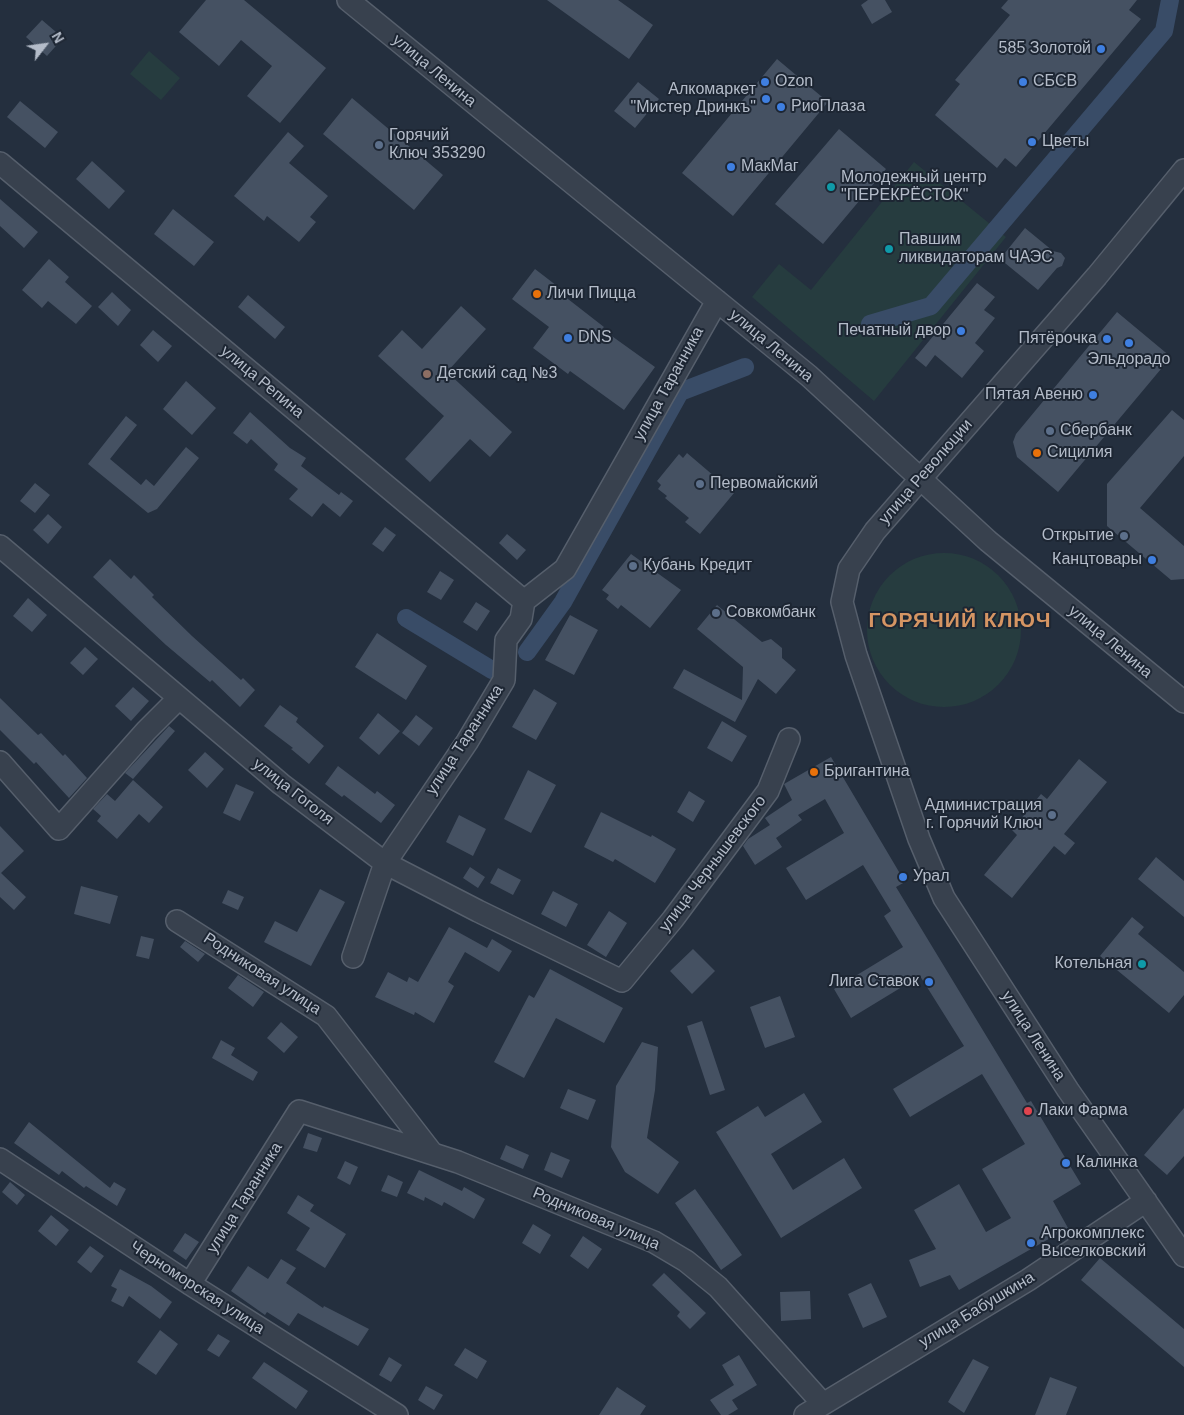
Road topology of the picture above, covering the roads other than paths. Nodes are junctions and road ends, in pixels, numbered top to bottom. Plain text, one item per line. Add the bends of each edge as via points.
1 (348, 0) edge
2 (0, 163) edge
3 (1184, 170) edge
4 (717, 301) junction
5 (919, 479) junction
6 (0, 546) edge
7 (524, 601) junction
8 (842, 602) joint
9 (179, 698) junction
10 (1184, 702) edge
11 (789, 739) dead end
12 (0, 762) edge
13 (386, 863) junction
14 (177, 921) dead end
15 (353, 957) dead end
16 (622, 980) joint
17 (299, 1111) joint
18 (432, 1153) junction
19 (1, 1164) edge
20 (1146, 1201) junction
21 (1184, 1256) edge
22 (190, 1284) junction
23 (823, 1404) junction
24 (397, 1415) edge
25 (805, 1415) edge

1 - 4 street, улица Ленина
2 - 7 street, улица Репина
3 - 5 street, улица Революции via 1098,276
4 - 5 street, улица Ленина via 809,376
4 - 7 street, улица Таранника via 565,569
5 - 8 street, улица Революции via 848,569
5 - 10 street, улица Ленина via 995,547
6 - 9 street, улица Гоголя
7 - 13 street, улица Таранника via 521,619 506,640 504,680 467,742
8 - 20 street, улица Ленина via 856,655 919,839 944,898 1068,1090
9 - 12 street via 59,829
9 - 13 street, улица Гоголя via 281,784
11 - 16 street, улица Чернышевского via 768,791 673,919
13 - 15 street, улица Таранника
13 - 16 street, улица Гоголя
14 - 18 street, Родниковая улица via 326,1016
17 - 18 street, Родниковая улица
17 - 22 street, улица Таранника
18 - 23 street, Родниковая улица via 654,1242 686,1261 718,1287
19 - 22 street, Черноморская улица
20 - 21 street, улица Ленина
20 - 23 street, улица Бабушкина via 1028,1280
22 - 24 street, Черноморская улица
23 - 25 street, улица Бабушкина

